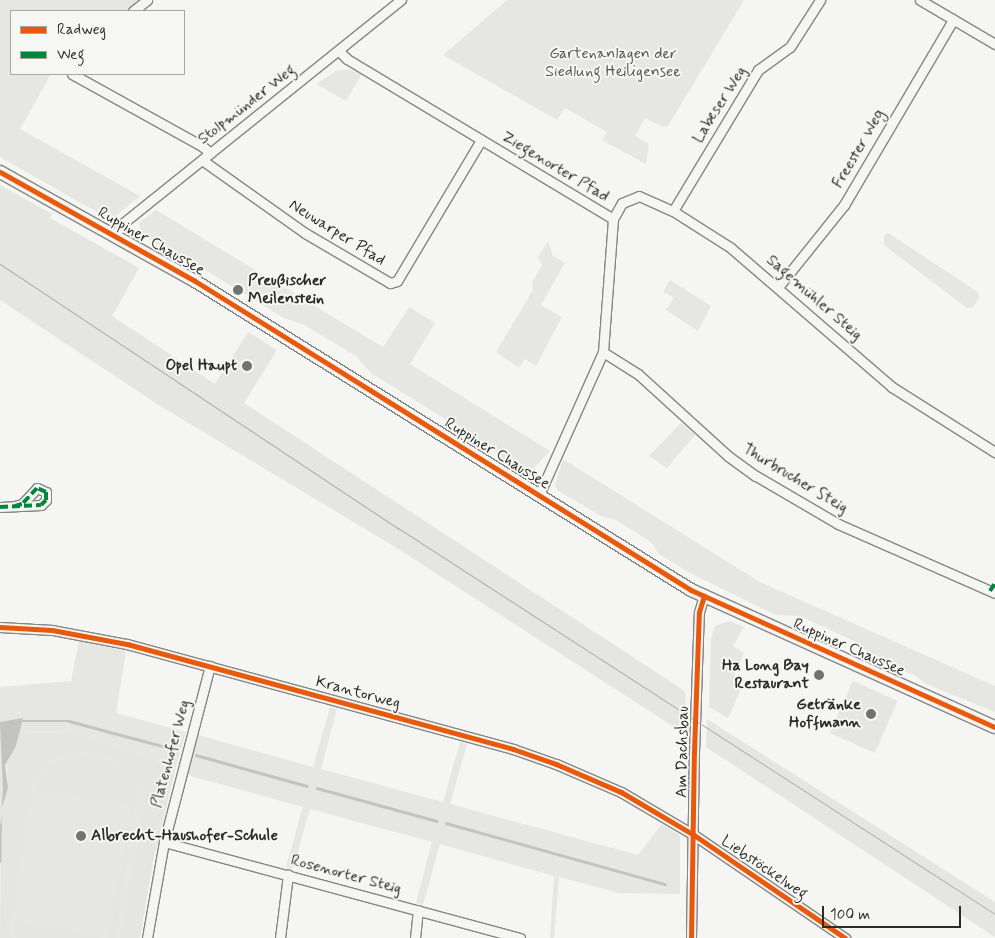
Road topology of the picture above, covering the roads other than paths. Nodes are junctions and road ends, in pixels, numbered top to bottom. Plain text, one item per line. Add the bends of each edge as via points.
1 (147, 0) edge
2 (401, 0) edge
3 (820, 0) edge
4 (920, 0) edge
5 (134, 10) edge
6 (953, 20) junction
7 (995, 44) edge
8 (339, 51) junction
9 (74, 75) edge
10 (481, 140) junction
11 (210, 153) junction
12 (202, 160) junction
13 (0, 172) edge
14 (673, 211) junction
15 (613, 220) junction
16 (115, 235) junction
17 (779, 286) junction
18 (602, 352) junction
19 (995, 452) edge
20 (539, 495) junction
21 (15, 506) dead end
22 (0, 507) edge
23 (994, 589) edge
24 (704, 596) junction
25 (0, 627) edge
26 (210, 666) junction
27 (995, 727) edge
28 (694, 835) junction
29 (164, 842) junction
30 (288, 875) junction
31 (418, 910) junction
32 (147, 938) edge
33 (280, 938) edge
34 (415, 938) edge
35 (520, 938) edge
36 (692, 938) edge
37 (845, 938) edge

1 - 5 street
2 - 8 street, Stolpmünder Weg
3 - 14 street, Labeser Weg via 790,47 758,70
4 - 6 street
6 - 7 street
6 - 17 street, Freester Weg via 844,205
8 - 10 street, Ziegenorter Pfad via 347,60
8 - 11 street, Stolpmünder Weg
9 - 11 street
10 - 12 street, Neuwarper Pfad via 397,281 390,283 304,233
10 - 15 street, Ziegenorter Pfad
11 - 12 street, Stolpmünder Weg
12 - 16 street, Stolpmünder Weg via 122,224
13 - 16 main road, Ruppiner Chaussee
14 - 15 street, Sagemühler Steig via 639,196 622,203
14 - 17 street, Sagemühler Steig via 731,248
15 - 18 street, Ziegenorter Pfad
16 - 20 main road, Ruppiner Chaussee via 233,304
17 - 19 street, Sagemühler Steig via 892,387
18 - 20 street, Ziegenorter Pfad
18 - 23 street, Thurbrucher Steig via 638,374 728,456 756,476 838,524
20 - 24 main road, Ruppiner Chaussee
21 - 22 street
24 - 27 main road, Ruppiner Chaussee
24 - 28 street, Am Dachsbau via 699,612
25 - 26 street, Krantorweg via 88,635
26 - 28 street, Krantorweg via 513,748 592,778
26 - 29 street, Platenhofer Weg
28 - 36 street, Am Dachsbau
28 - 37 street, Liebstöckelweg
29 - 30 street, Rosenorter Steig
29 - 32 street, Platenhofer Weg
30 - 31 street, Rosenorter Steig
30 - 33 street
31 - 34 street
31 - 35 street, Rosenorter Steig

